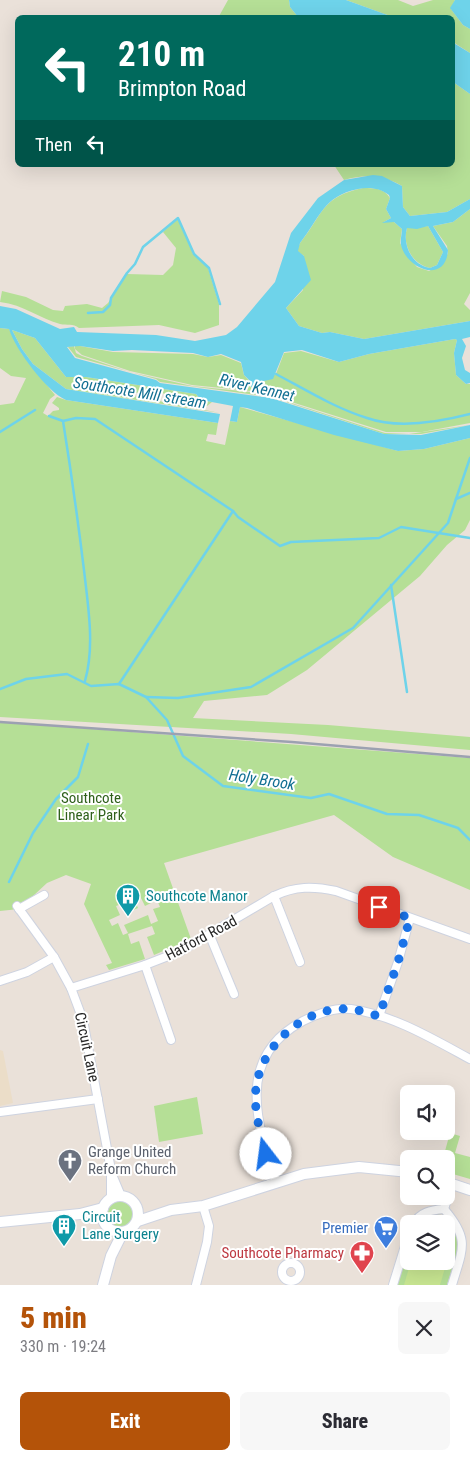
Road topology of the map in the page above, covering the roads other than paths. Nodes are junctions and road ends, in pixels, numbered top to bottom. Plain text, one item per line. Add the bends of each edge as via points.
1 (44, 895) dead end
2 (274, 896) junction
3 (410, 918) junction
4 (210, 936) junction
5 (470, 939) edge
6 (54, 957) junction
7 (300, 962) dead end
8 (144, 965) junction
9 (0, 981) edge
10 (71, 988) junction
11 (234, 994) dead end
12 (379, 1016) junction
13 (171, 1040) dead end
14 (470, 1059) edge
15 (98, 1099) junction
16 (0, 1112) edge
17 (111, 1170) junction
18 (400, 1171) edge
19 (277, 1183) junction
20 (455, 1185) edge
21 (470, 1190) edge
22 (121, 1196) junction
23 (111, 1199) junction
24 (445, 1205) edge
25 (203, 1206) junction
26 (137, 1208) junction
27 (444, 1209) junction
28 (171, 1210) junction
29 (103, 1213) junction
30 (421, 1215) edge
31 (138, 1221) junction
32 (0, 1222) edge
33 (111, 1230) junction
34 (123, 1232) junction
35 (111, 1256) junction
36 (400, 1262) edge
37 (103, 1285) edge
38 (196, 1285) edge
39 (393, 1285) edge
40 (452, 1285) edge

1 - 6 street, Circuit Lane via 18,907
2 - 3 street, Hatford Road via 288,890 317,887
2 - 4 street, Hatford Road
2 - 7 street
3 - 5 street, Hatford Road
3 - 12 street
4 - 8 street, Hatford Road
4 - 11 street
6 - 9 street via 27,972
6 - 10 street, Circuit Lane
8 - 10 street, Hatford Road
8 - 13 street
10 - 15 street, Circuit Lane via 83,1020
12 - 14 street
12 - 19 street via 349,1009 317,1014 295,1025 276,1043 263,1062 257,1083 257,1117
15 - 16 street
15 - 17 street, Circuit Lane
17 - 22 street, Circuit Lane
17 - 23 street, Circuit Lane
18 - 19 street via 359,1167 304,1174
19 - 25 street
20 - 21 street
22 - 23 street
22 - 26 street via 131,1200
23 - 29 street
24 - 27 street
25 - 28 street
25 - 38 street via 209,1226
26 - 28 street
26 - 31 street
27 - 30 street via 430,1210
27 - 40 street via 459,1222 464,1232 464,1245
28 - 31 street
29 - 32 street
29 - 33 street
31 - 34 street
33 - 34 street
33 - 35 street
34 - 35 street
35 - 37 street
36 - 39 street

